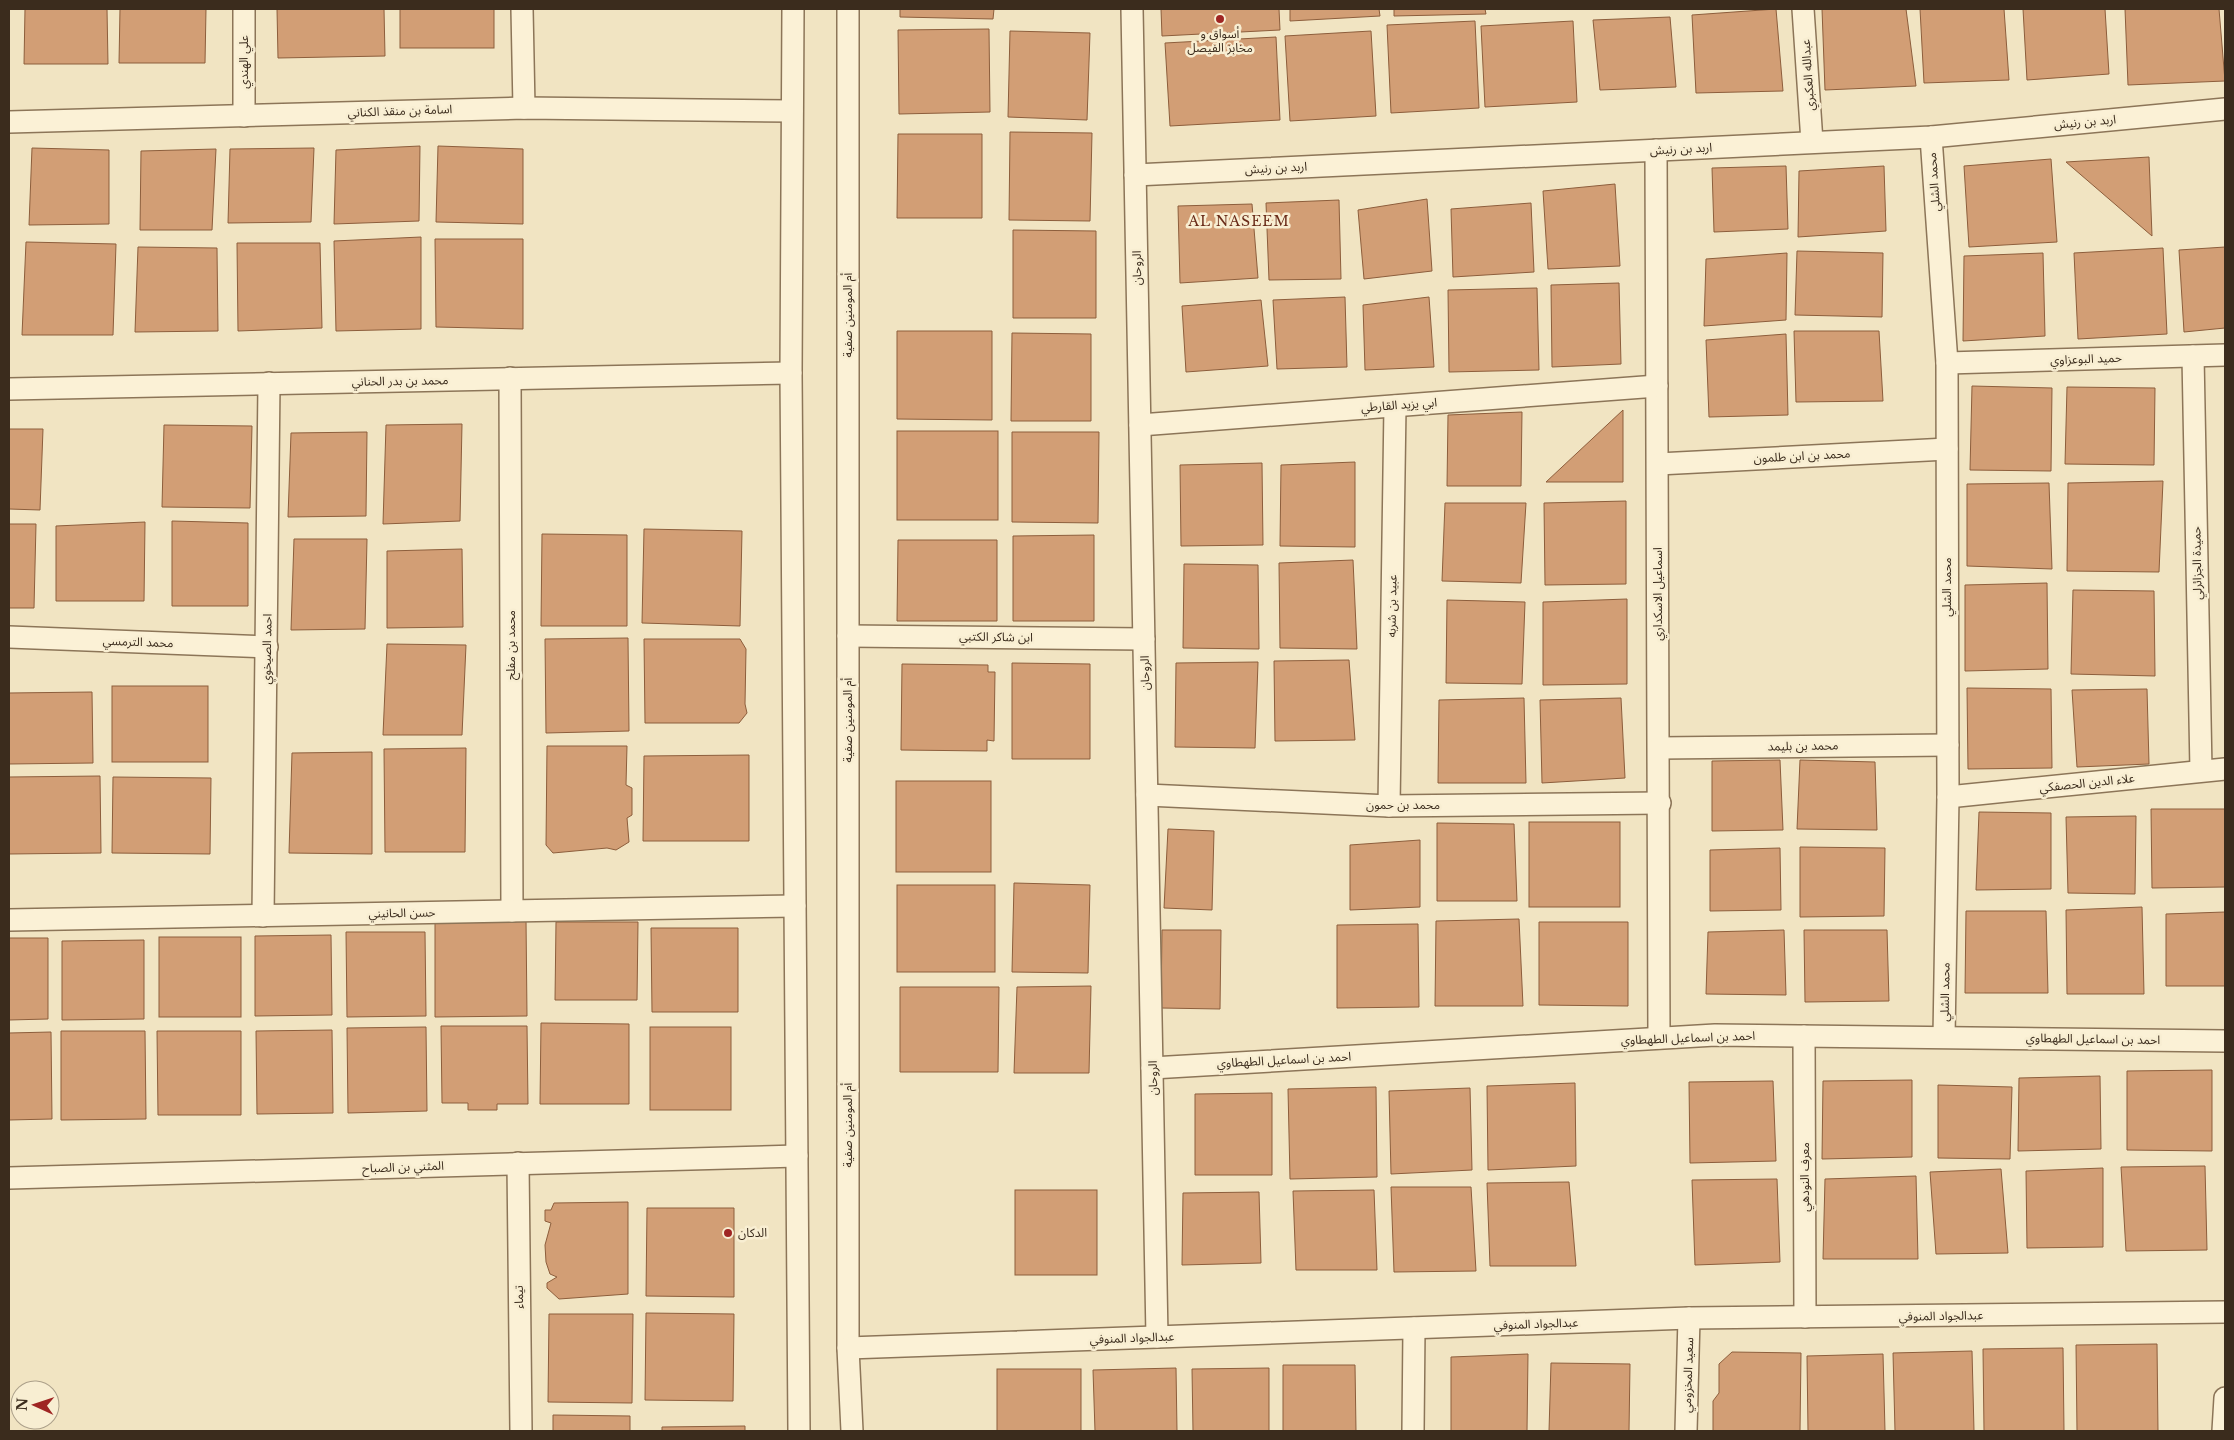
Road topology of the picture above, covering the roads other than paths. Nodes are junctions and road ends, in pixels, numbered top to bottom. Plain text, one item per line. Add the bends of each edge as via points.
1 (244, 9) edge
2 (522, 9) edge
3 (793, 9) edge
4 (848, 9) edge
5 (1132, 9) edge
6 (1803, 9) edge
7 (524, 108) junction
8 (2225, 109) edge
9 (792, 111) junction
10 (244, 116) junction
11 (9, 122) edge
12 (1931, 137) junction
13 (1812, 142) junction
14 (1656, 150) junction
15 (1135, 175) junction
16 (2225, 355) edge
17 (2193, 356) junction
18 (1947, 363) junction
19 (791, 373) junction
20 (510, 378) junction
21 (269, 383) junction
22 (1657, 386) junction
23 (9, 389) edge
24 (1395, 406) junction
25 (1140, 425) junction
26 (1947, 449) junction
27 (1658, 464) junction
28 (848, 636) junction
29 (9, 637) edge
30 (1144, 639) junction
31 (267, 647) junction
32 (1948, 744) junction
33 (1658, 748) junction
34 (2225, 769) edge
35 (2201, 770) junction
36 (1147, 795) junction
37 (1948, 797) junction
38 (1660, 803) junction
39 (1389, 806) junction
40 (795, 906) junction
41 (512, 911) junction
42 (263, 916) junction
43 (9, 920) edge
44 (1804, 1036) junction
45 (1660, 1038) junction
46 (1944, 1038) junction
47 (2225, 1041) edge
48 (1152, 1068) junction
49 (797, 1156) junction
50 (518, 1163) junction
51 (9, 1178) edge
52 (2225, 1312) edge
53 (1805, 1317) junction
54 (1690, 1318) junction
55 (1414, 1328) junction
56 (1158, 1337) junction
57 (848, 1348) junction
58 (2225, 1398) edge
59 (521, 1431) edge
60 (799, 1431) edge
61 (852, 1431) edge
62 (1413, 1431) edge
63 (1686, 1431) edge
64 (2224, 1431) edge

1 - 10 street, علي الهندي
2 - 7 street
3 - 9 street
4 - 28 street, أم المومنين صفية
5 - 15 street, الروحان
6 - 13 street, عبدالله العكبري
7 - 9 street, اسامة بن منقذ الكناني
7 - 10 street, اسامة بن منقذ الكناني
8 - 12 street, اربد بن رنيش
9 - 19 street
10 - 11 street, اسامة بن منقذ الكناني
12 - 13 street, اربد بن رنيش
12 - 18 street, محمد الشلي
13 - 14 street, اربد بن رنيش
14 - 15 street, اربد بن رنيش
14 - 22 street, اسماعيل الاسكداري
15 - 25 street, الروحان
16 - 17 street, حميد البوعزاوي
17 - 18 street, حميد البوعزاوي
17 - 35 street, حميدة الجزائرلي
18 - 26 street, محمد الشلي
19 - 20 street, محمد بن بدر الحناني
19 - 40 street
20 - 21 street, محمد بن بدر الحناني
20 - 41 street, محمد بن مفلح
21 - 23 street, محمد بن بدر الحناني
21 - 31 street, احمد الصيخوي
22 - 24 street, ابي يزيد القارطي
22 - 27 street, اسماعيل الاسكداري
24 - 25 street, ابي يزيد القارطي
24 - 39 street, عبيد بن شربه
25 - 30 street, الروحان
26 - 27 street, محمد بن ابن طلمون
26 - 32 street, محمد الشلي
27 - 33 street, اسماعيل الاسكداري
28 - 30 street, ابن شاكر الكتبي
28 - 57 street, أم المومنين صفية
29 - 31 street, محمد الترمسي
30 - 36 street, الروحان
31 - 42 street, احمد الصيخوي
32 - 33 street, محمد بن بليمد
32 - 37 street, محمد الشلي
33 - 38 street, اسماعيل الاسكداري
34 - 35 street, علاء الدين الحصفكي
35 - 37 street, علاء الدين الحصفكي
36 - 39 street, محمد بن حمون
36 - 48 street, الروحان
37 - 46 street, محمد الشلي
38 - 39 street, محمد بن حمون
38 - 45 street, اسماعيل الاسكداري
40 - 41 street, حسن الحانيني
40 - 49 street
41 - 42 street, حسن الحانيني
42 - 43 street, حسن الحانيني
44 - 45 street, احمد بن اسماعيل الطهطاوي
44 - 46 street, احمد بن اسماعيل الطهطاوي
44 - 53 street, معرف النودهي
45 - 48 street, احمد بن اسماعيل الطهطاوي
46 - 47 street, احمد بن اسماعيل الطهطاوي
48 - 56 street, الروحان
49 - 50 street, المثني بن الصباح
49 - 60 street
50 - 51 street, المثني بن الصباح
50 - 59 street, تيماء
52 - 53 street, عبدالجواد المنوفي
53 - 54 street, عبدالجواد المنوفي
54 - 55 street, عبدالجواد المنوفي
54 - 63 street, سعيد المخزومي
55 - 56 street, عبدالجواد المنوفي
55 - 62 street
56 - 57 street, عبدالجواد المنوفي
57 - 61 street, أم المومنين صفية
58 - 64 street

